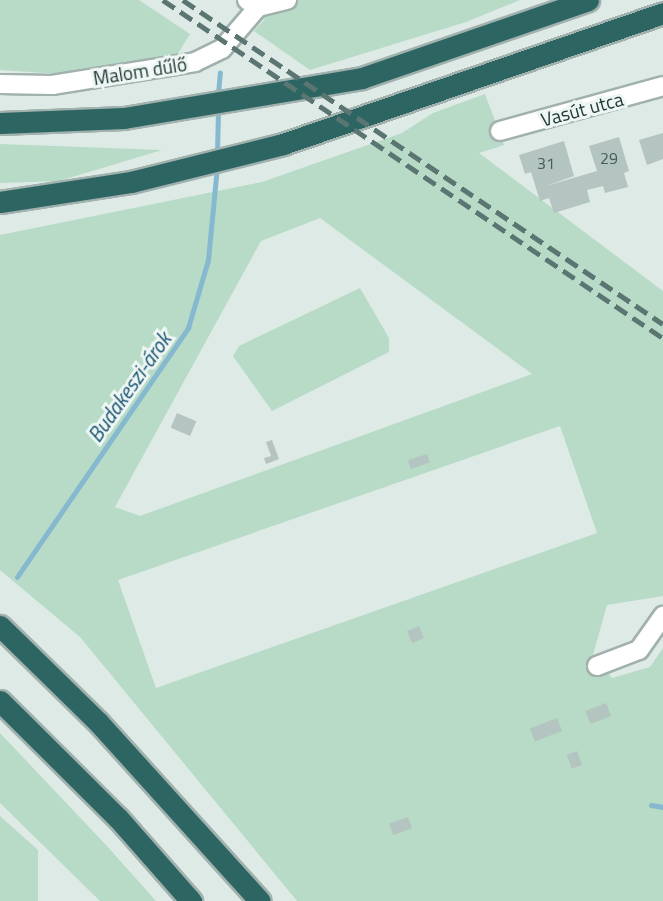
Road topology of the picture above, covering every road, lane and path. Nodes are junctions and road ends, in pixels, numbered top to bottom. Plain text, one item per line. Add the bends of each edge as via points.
1 (288, 0) edge
2 (588, 0) edge
3 (253, 4) edge
4 (663, 13) edge
5 (0, 84) edge
6 (663, 86) edge
7 (0, 122) edge
8 (500, 131) dead end
9 (0, 202) edge
10 (663, 616) edge
11 (0, 626) edge
12 (598, 665) dead end
13 (0, 701) edge
14 (191, 901) edge
15 (260, 901) edge

1 - 3 street
2 - 7 highway via 362,78 124,118
3 - 5 street, Malom dűlő via 222,49 195,62 52,85
4 - 9 highway via 215,162 131,182
6 - 8 street, Vasút utca
10 - 12 street via 639,650
11 - 15 highway via 98,722
13 - 14 highway via 118,818

